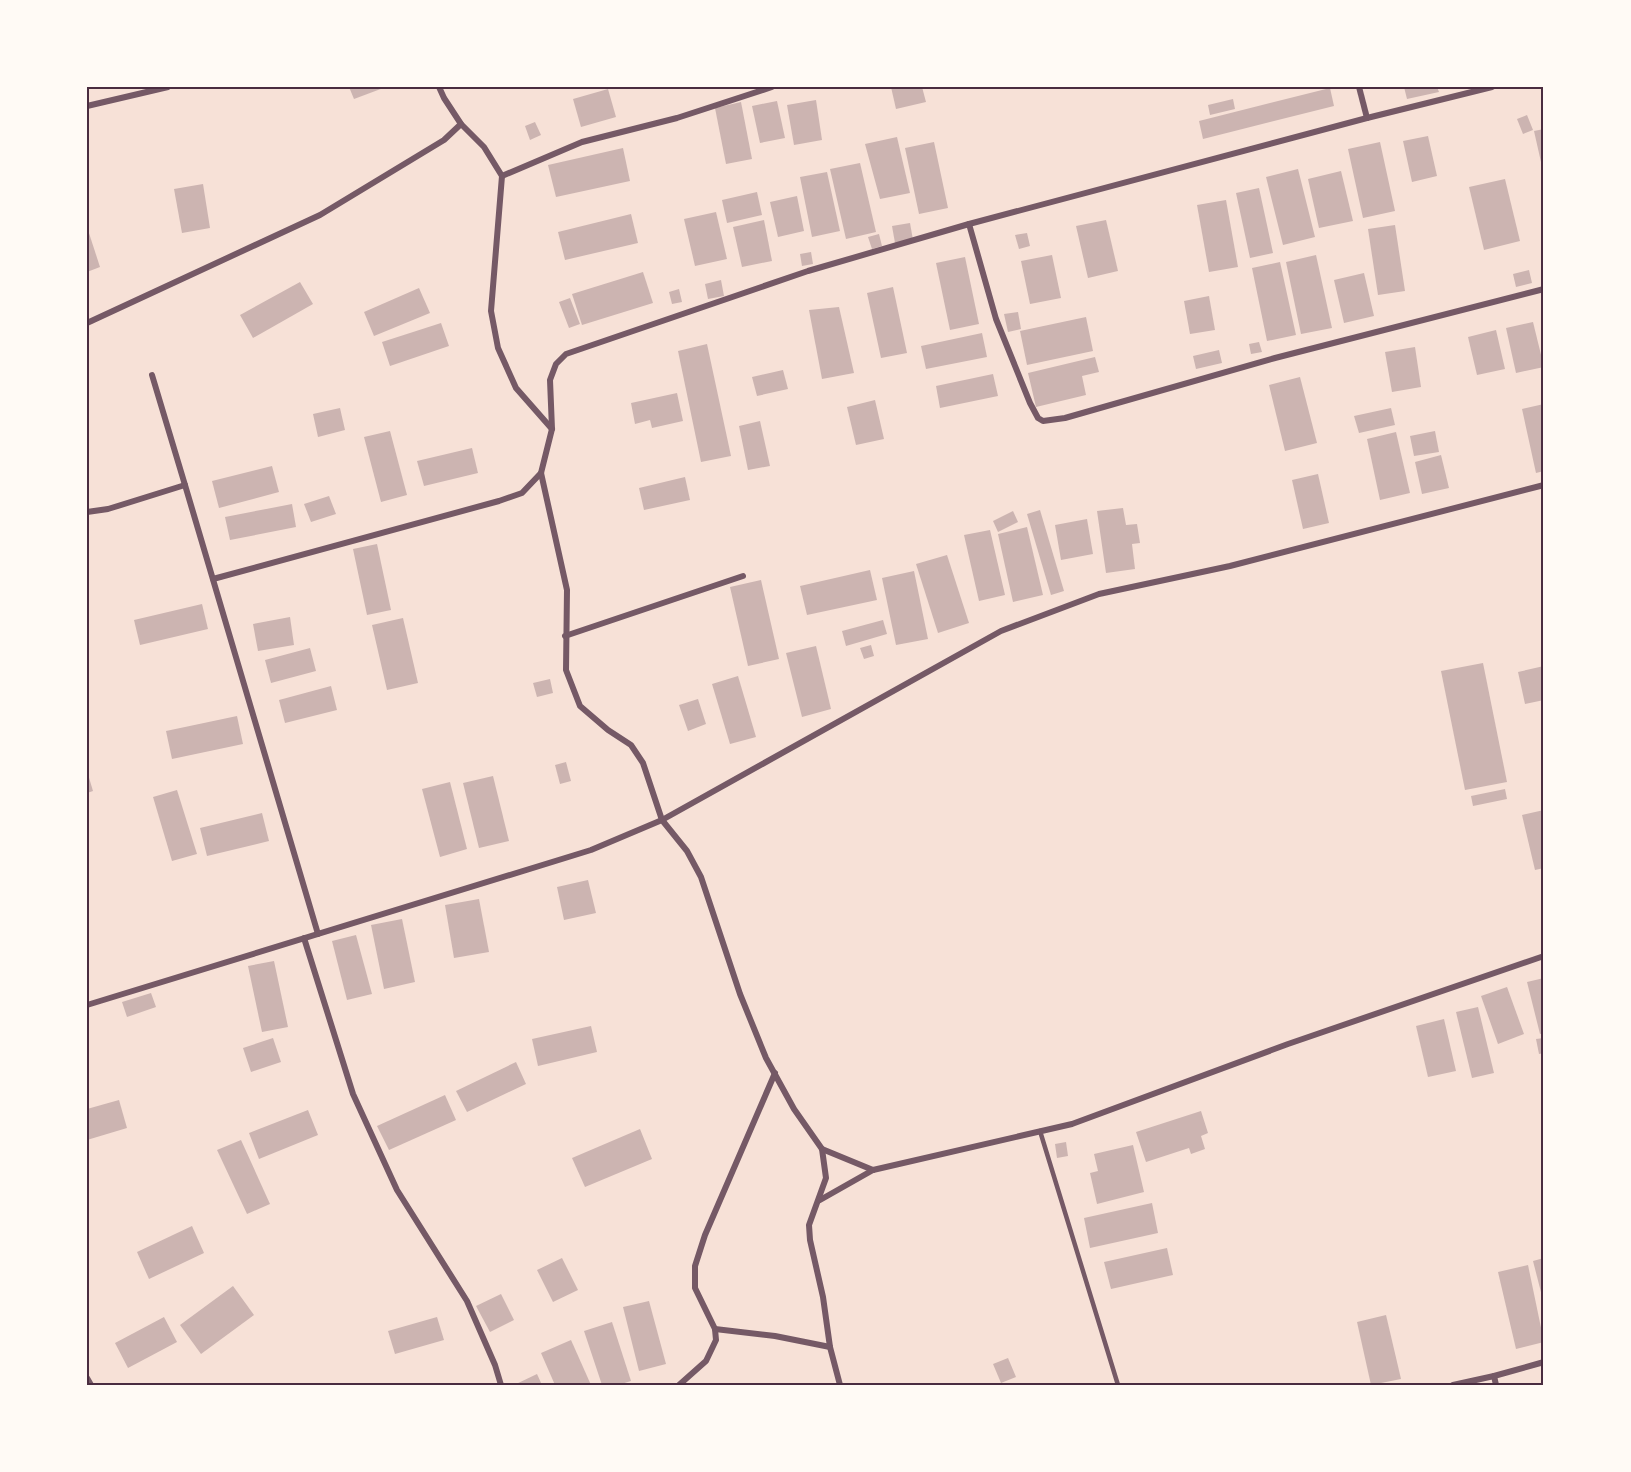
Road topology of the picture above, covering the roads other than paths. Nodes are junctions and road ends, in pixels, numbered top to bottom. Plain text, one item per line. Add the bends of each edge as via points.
1 (168, 87) edge
2 (439, 87) edge
3 (772, 87) edge
4 (1359, 87) edge
5 (1492, 87) edge
6 (87, 106) edge
7 (1367, 118) junction
8 (461, 124) junction
9 (502, 176) junction
10 (969, 225) junction
11 (1544, 289) edge
12 (87, 323) edge
13 (152, 375) dead end
14 (552, 429) junction
15 (541, 473) junction
16 (185, 485) junction
17 (1544, 485) edge
18 (87, 512) edge
19 (743, 576) dead end
20 (213, 579) junction
21 (565, 636) junction
22 (662, 820) junction
23 (318, 933) junction
24 (304, 938) junction
25 (1544, 956) edge
26 (87, 1005) edge
27 (775, 1073) junction
28 (1040, 1131) junction
29 (822, 1149) junction
30 (873, 1170) junction
31 (819, 1201) junction
32 (715, 1329) junction
33 (830, 1347) junction
34 (1544, 1362) edge
35 (1494, 1376) junction
36 (87, 1378) edge
37 (91, 1385) edge
38 (501, 1385) edge
39 (679, 1385) edge
40 (840, 1385) edge
41 (1118, 1385) edge
42 (1453, 1385) edge
43 (1496, 1385) edge

1 - 6 street
2 - 8 street
3 - 9 street via 677,118 582,142
4 - 7 street
5 - 7 street
7 - 10 street
8 - 9 street via 484,147
8 - 12 street via 444,140 320,215
9 - 14 street via 491,311 498,348 516,388
10 - 11 street via 996,319 1030,403 1043,421
10 - 14 street via 808,271 566,354 556,364 550,380
13 - 16 street
14 - 15 street
15 - 20 street via 522,493 499,501
15 - 21 street via 567,590
16 - 18 street
16 - 20 street
17 - 22 street via 1077,602 1001,631
19 - 21 street
20 - 23 street
21 - 22 street via 566,670 580,706 631,745 643,763
22 - 23 street via 591,850
22 - 27 street via 687,851 701,877 740,994
23 - 24 street
24 - 26 street
24 - 38 street via 353,1094 397,1190 467,1301
25 - 28 street via 1072,1124
27 - 29 street
27 - 32 street via 695,1266 695,1288
28 - 30 street
28 - 41 lane
29 - 30 street
29 - 31 street via 826,1178
30 - 31 street
31 - 33 street via 809,1225 810,1240
32 - 33 street
32 - 39 street via 716,1340 706,1361
33 - 40 street
34 - 35 street
35 - 42 street
35 - 43 street
36 - 37 street

